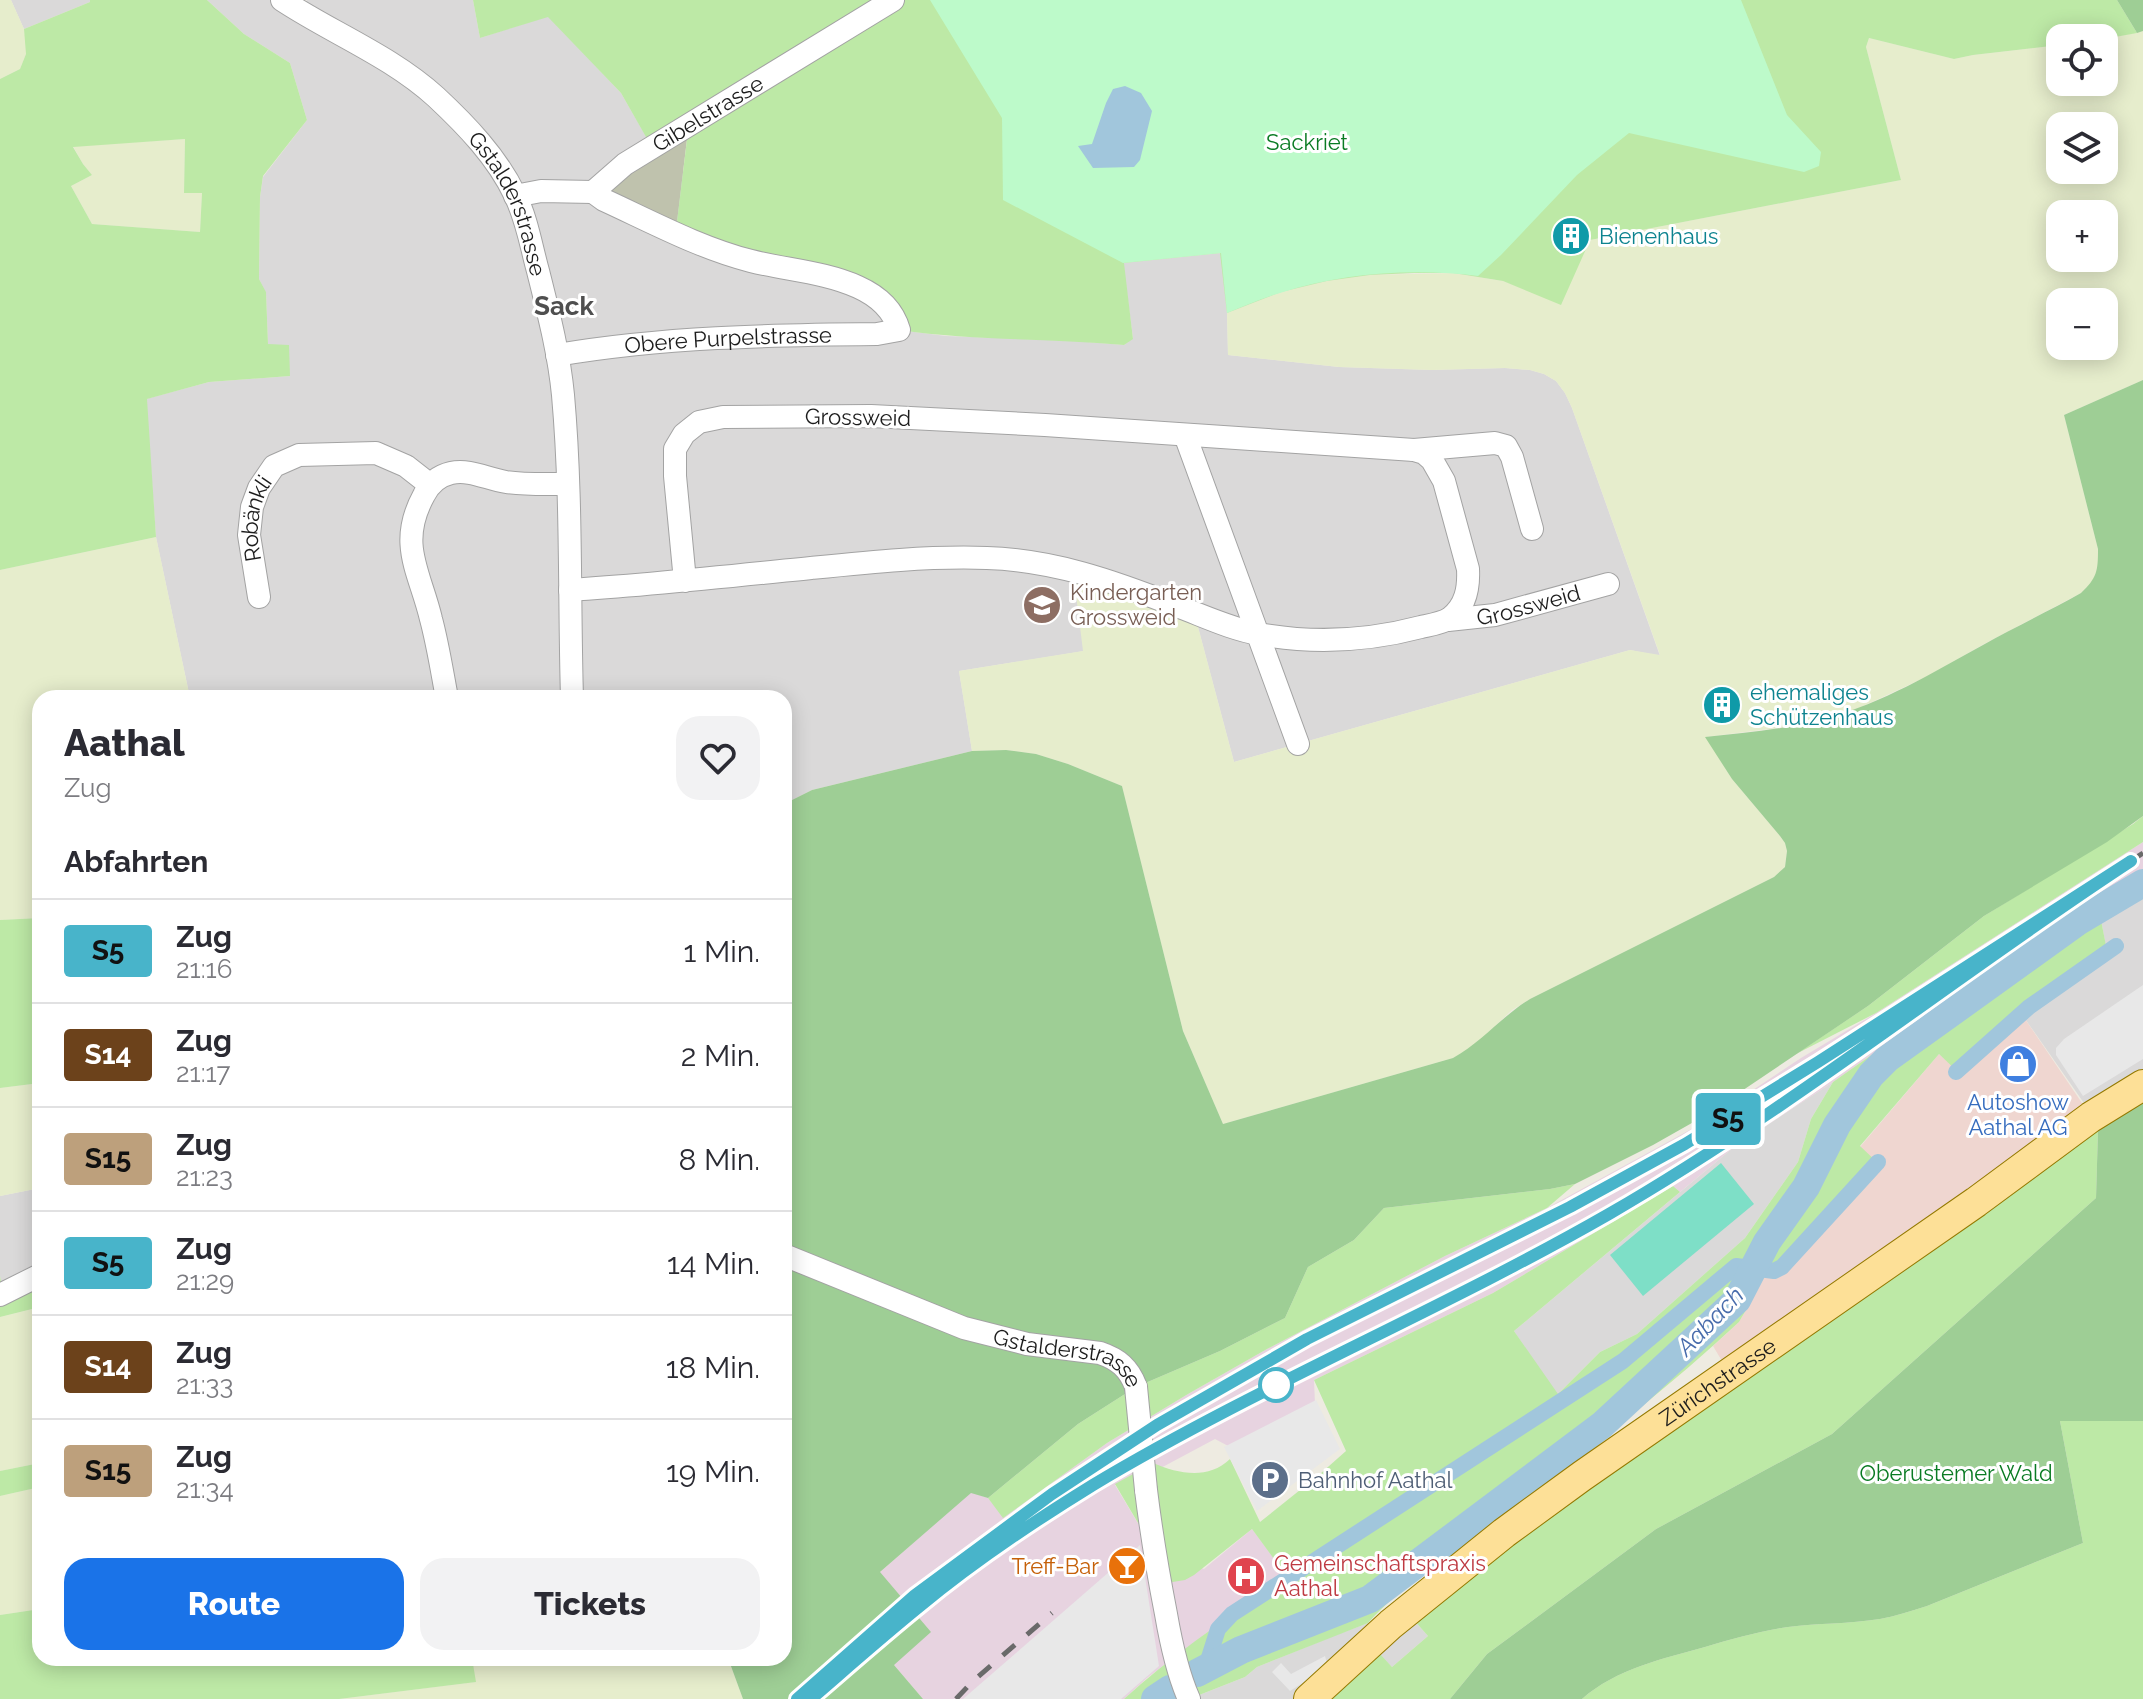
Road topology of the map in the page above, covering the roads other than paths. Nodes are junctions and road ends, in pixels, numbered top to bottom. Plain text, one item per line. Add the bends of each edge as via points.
1 (893, 0) edge
2 (296, 4) edge
3 (593, 192) junction
4 (515, 196) junction
5 (557, 355) junction
6 (1185, 435) junction
7 (1414, 450) junction
8 (429, 484) junction
9 (567, 484) junction
10 (1532, 529) dead end
11 (685, 581) junction
12 (1608, 584) dead end
13 (570, 590) junction
14 (259, 597) dead end
15 (1448, 620) junction
16 (1258, 634) junction
17 (445, 690) edge
18 (572, 690) edge
19 (1298, 744) dead end
20 (2143, 1085) edge
21 (792, 1258) edge
22 (32, 1279) edge
23 (0, 1295) edge
24 (1189, 1699) edge
25 (1309, 1699) edge

1 - 3 street, Gibelstrasse via 625,164
2 - 4 street, Gstalderstrasse via 434,95 487,151
3 - 4 street
3 - 5 street, Obere Purpelstrasse via 694,241 858,287 888,308 899,330 711,338
4 - 5 street, Gstalderstrasse
5 - 9 street, Gstalderstrasse
6 - 7 street, Grossweid
6 - 11 street, Grossweid via 871,416 723,417 699,422 675,449
6 - 16 street
7 - 10 street, Grossweid via 1506,446
7 - 15 street, Grossweid via 1432,460 1444,481 1468,569 1466,597
8 - 9 street via 462,471 519,483
8 - 14 street, Robänkli via 376,453 299,455 274,466 252,507 249,535
8 - 17 street via 413,520 411,551
9 - 13 street, Gstalderstrasse
11 - 13 street, Grossweid
11 - 16 street, Grossweid via 895,560 1016,560 1099,577
12 - 15 street, Grossweid via 1495,615
13 - 18 street, Gstalderstrasse
15 - 16 street, Grossweid via 1357,639
16 - 19 street
20 - 25 main road, Zürichstrasse via 1582,1476 1470,1559
21 - 24 street, Gstalderstrasse, bridge via 964,1328 1027,1344 1100,1353 1132,1375 1154,1550 1168,1628
22 - 23 street

